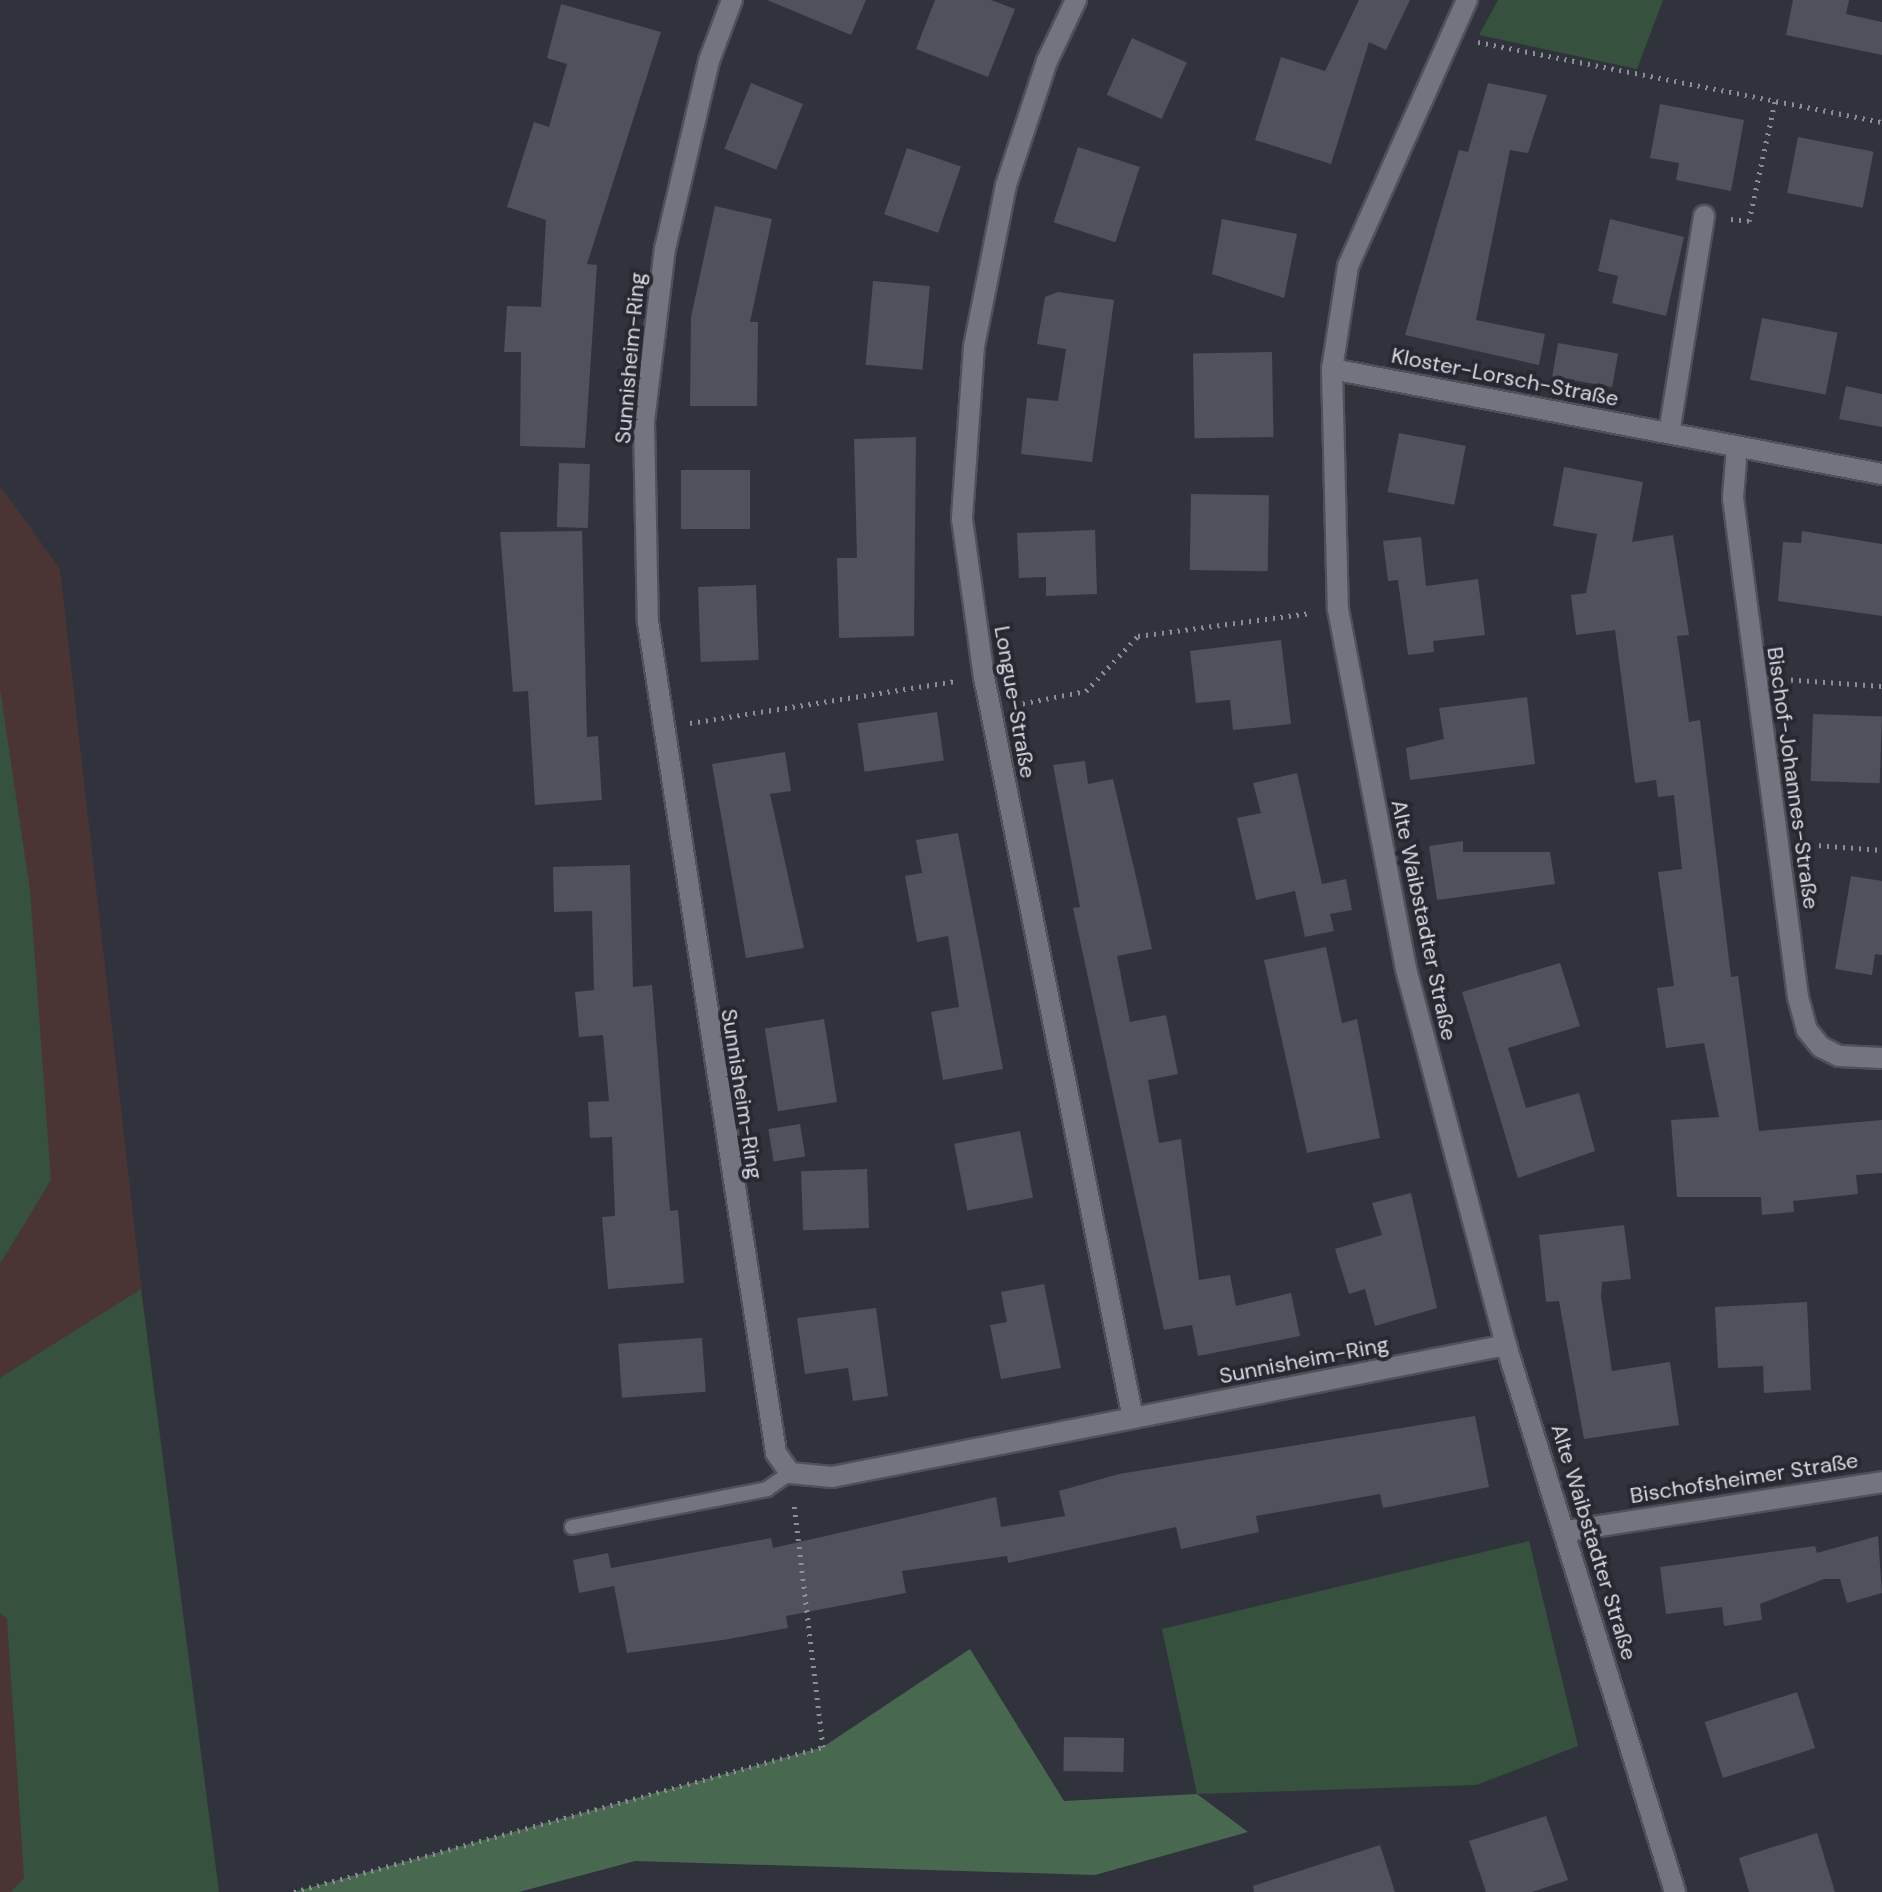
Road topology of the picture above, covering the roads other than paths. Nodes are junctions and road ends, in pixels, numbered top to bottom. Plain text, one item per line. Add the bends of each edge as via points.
1 (732, 0) edge
2 (1076, 0) edge
3 (1467, 0) edge
4 (1704, 216) road end
5 (1332, 369) junction
6 (1669, 433) junction
7 (1737, 447) junction
8 (1882, 474) edge
9 (1882, 1058) edge
10 (1506, 1345) junction
11 (1133, 1418) junction
12 (790, 1473) junction
13 (1882, 1482) edge
14 (572, 1527) dead end
15 (1567, 1531) junction
16 (1675, 1892) edge

1 - 12 street, Sunnisheim-Ring via 709,61 665,248 644,422 648,622 770,1427
2 - 11 street, Longue-Straße via 1047,61 1006,185 974,346 962,519 990,710
3 - 5 street, Alte Waibstadter Straße via 1348,266
4 - 6 street
5 - 6 street, Kloster-Lorsch-Straße
5 - 10 street, Alte Waibstadter Straße via 1338,609 1406,969
6 - 7 street, Kloster-Lorsch-Straße
7 - 8 street, Kloster-Lorsch-Straße
7 - 9 street, Bischof-Johannes-Straße via 1733,498 1754,677 1807,1030 1839,1056
10 - 11 street, Sunnisheim-Ring
10 - 15 street, Alte Waibstadter Straße
11 - 12 street, Sunnisheim-Ring via 832,1477
12 - 14 lane via 767,1489
13 - 15 street, Bischofsheimer Straße
15 - 16 street, Alte Waibstadter Straße

